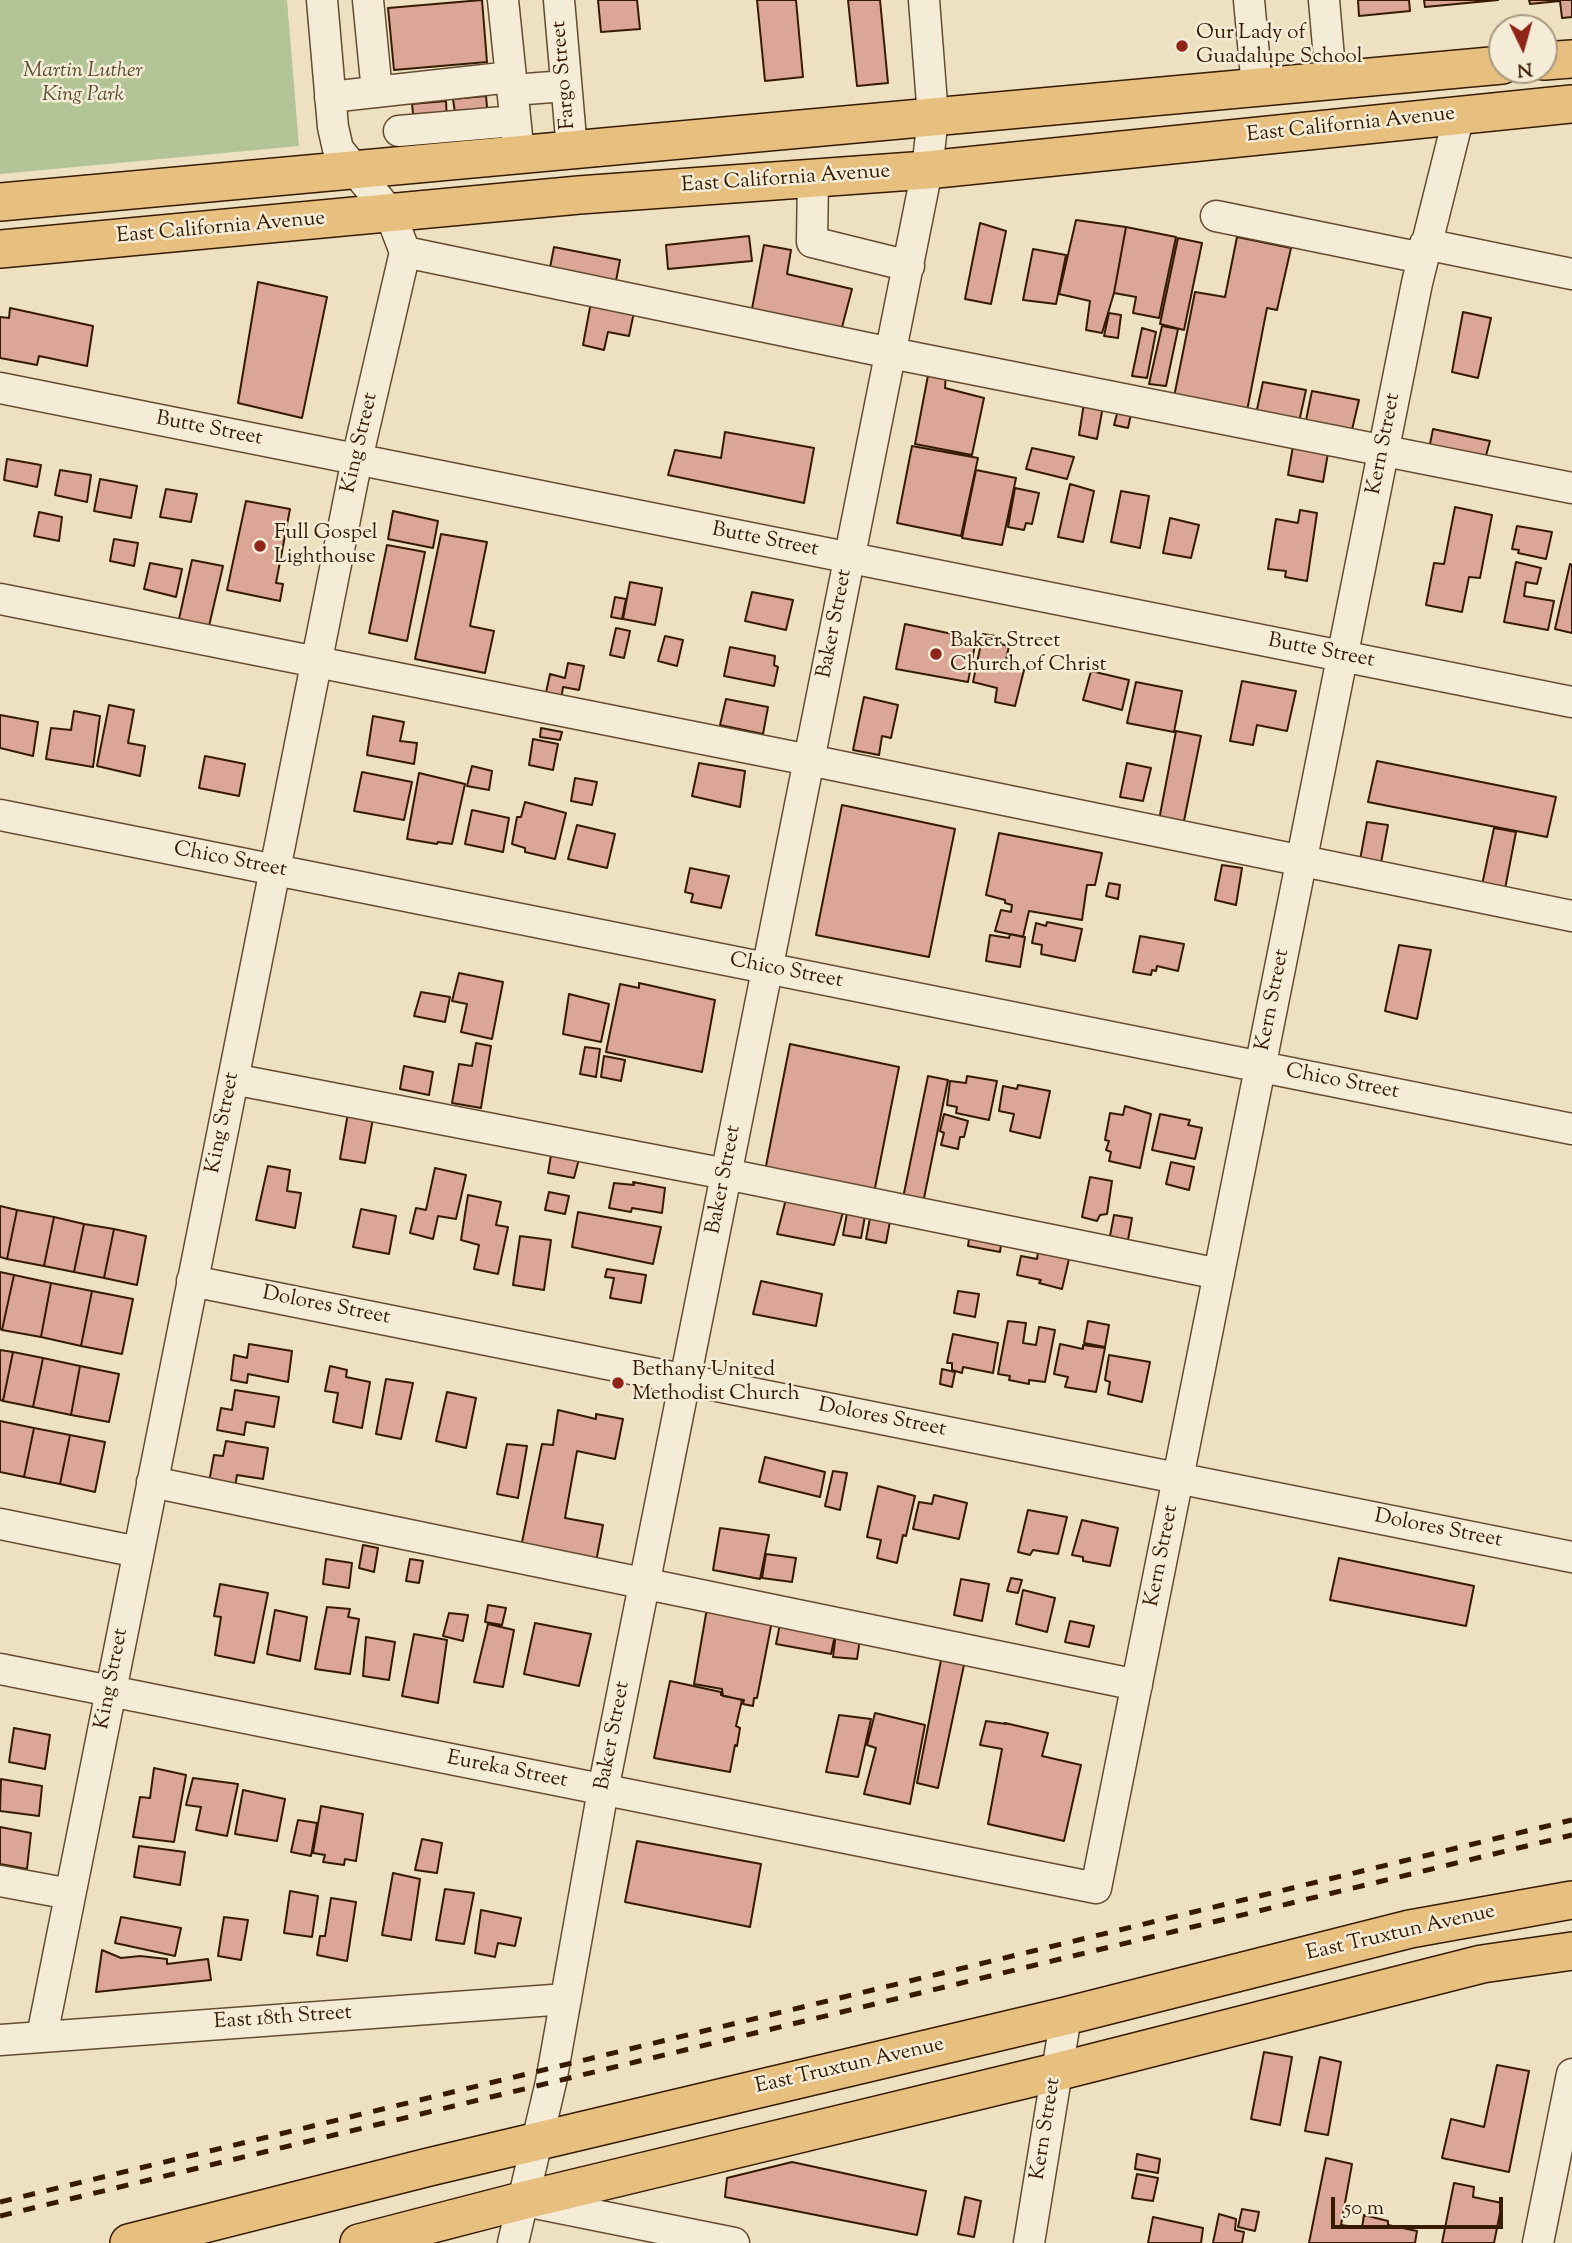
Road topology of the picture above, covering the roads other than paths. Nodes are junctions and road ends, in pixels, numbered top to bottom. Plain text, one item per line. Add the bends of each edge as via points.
1 (503, 0) edge
2 (559, 0) edge
3 (924, 0) edge
4 (1248, 0) edge
5 (1324, 0) edge
6 (369, 9) edge
7 (323, 11) edge
8 (1488, 66) edge
9 (1331, 81) junction
10 (511, 84) junction
11 (566, 86) junction
12 (1258, 88) junction
13 (386, 91) junction
14 (1572, 92) edge
15 (330, 97) junction
16 (1572, 104) edge
17 (1503, 111) junction
18 (1460, 115) junction
19 (933, 117) junction
20 (517, 138) junction
21 (400, 149) junction
22 (572, 150) junction
23 (354, 170) junction
24 (928, 170) junction
25 (814, 178) junction
26 (0, 202) edge
27 (390, 213) junction
28 (1216, 216) dead end
29 (0, 250) edge
30 (1424, 251) junction
31 (405, 252) junction
32 (909, 267) junction
33 (1572, 274) edge
34 (891, 353) junction
35 (0, 388) edge
36 (1384, 450) junction
37 (357, 459) junction
38 (1572, 488) edge
39 (850, 558) junction
40 (0, 599) edge
41 (1342, 656) junction
42 (316, 662) junction
43 (1572, 702) edge
44 (809, 760) junction
45 (0, 815) edge
46 (1301, 862) junction
47 (275, 870) junction
48 (1572, 916) edge
49 (767, 969) junction
50 (1261, 1067) junction
51 (233, 1079) junction
52 (1572, 1129) edge
53 (726, 1174) junction
54 (1219, 1274) junction
55 (192, 1281) junction
56 (685, 1379) junction
57 (1178, 1478) junction
58 (152, 1482) junction
59 (0, 1524) edge
60 (138, 1552) junction
61 (1572, 1557) edge
62 (645, 1582) junction
63 (0, 1669) edge
64 (1137, 1685) junction
65 (110, 1692) junction
66 (603, 1790) junction
67 (0, 1881) edge
68 (1096, 1888) joint
69 (70, 1894) junction
70 (1572, 1900) edge
71 (1572, 1951) edge
72 (566, 1999) junction
73 (1066, 2016) junction
74 (42, 2036) junction
75 (0, 2040) edge
76 (1056, 2073) junction
77 (1571, 2085) edge
78 (537, 2141) junction
79 (1561, 2187) edge
80 (521, 2201) junction
81 (129, 2243) edge
82 (359, 2243) edge
83 (513, 2243) edge
84 (734, 2243) edge
85 (1029, 2243) edge
86 (1538, 2243) edge

1 - 10 street
2 - 11 street, Fargo Street
3 - 19 street, Baker Street
4 - 12 street
5 - 9 street
6 - 7 street
6 - 13 street
7 - 15 street
8 - 9 main road
9 - 12 main road
10 - 11 street
10 - 13 street
10 - 20 street
11 - 22 street, Fargo Street
12 - 19 main road
13 - 15 street
13 - 21 street
14 - 17 main road
15 - 23 street via 338,149
16 - 17 main road, East California Avenue
17 - 18 main road, East California Avenue
18 - 24 main road, East California Avenue
18 - 30 street, Kern Street
19 - 22 main road
19 - 24 street, Baker Street
20 - 21 main road
20 - 22 main road
21 - 23 main road
23 - 26 main road
23 - 27 street
24 - 25 main road, East California Avenue
24 - 32 street, Baker Street
25 - 27 main road, East California Avenue
25 - 32 street via 812,242
27 - 29 main road, East California Avenue
27 - 31 street
28 - 30 street
30 - 33 street
30 - 36 street, Kern Street
31 - 34 street
31 - 37 street, King Street
32 - 34 street, Baker Street
34 - 36 street
34 - 39 street, Baker Street
35 - 37 street, Butte Street
36 - 38 street
36 - 41 street, Kern Street
37 - 39 street, Butte Street
37 - 42 street, King Street
39 - 41 street, Butte Street
39 - 44 street, Baker Street
40 - 42 street
41 - 43 street, Butte Street
41 - 46 street, Kern Street
42 - 44 street
42 - 47 street, King Street
44 - 46 street
44 - 49 street, Baker Street
45 - 47 street, Chico Street
46 - 48 street
46 - 50 street, Kern Street
47 - 49 street, Chico Street
47 - 51 street, King Street
49 - 50 street, Chico Street
49 - 53 street, Baker Street
50 - 52 street, Chico Street
50 - 54 street, Kern Street
51 - 53 street
51 - 55 street, King Street
53 - 54 street
53 - 56 street, Baker Street
54 - 57 street, Kern Street
55 - 56 street, Dolores Street
55 - 58 street, King Street
56 - 57 street, Dolores Street
56 - 62 street, Baker Street
57 - 61 street, Dolores Street
57 - 64 street, Kern Street
58 - 60 street, King Street
58 - 62 street
59 - 60 street
60 - 65 street, King Street
62 - 64 street
62 - 66 street, Baker Street
63 - 65 street, Eureka Street
64 - 68 street, Kern Street
65 - 66 street, Eureka Street
65 - 69 street, King Street
66 - 68 street, Eureka Street
66 - 72 street, Baker Street
67 - 69 street
69 - 74 street, King Street
70 - 73 main road, East Truxtun Avenue via 1410,1929
71 - 76 main road via 1482,1964
72 - 74 street, East 18th Street
72 - 78 street, Baker Street
73 - 76 street, Kern Street
73 - 78 main road, East Truxtun Avenue
74 - 75 street, East 18th Street
76 - 80 main road
76 - 85 street, Kern Street
77 - 79 street
78 - 80 street, Baker Street
78 - 81 main road, East Truxtun Avenue
79 - 86 street
80 - 82 main road
80 - 83 street, Baker Street
80 - 84 street

